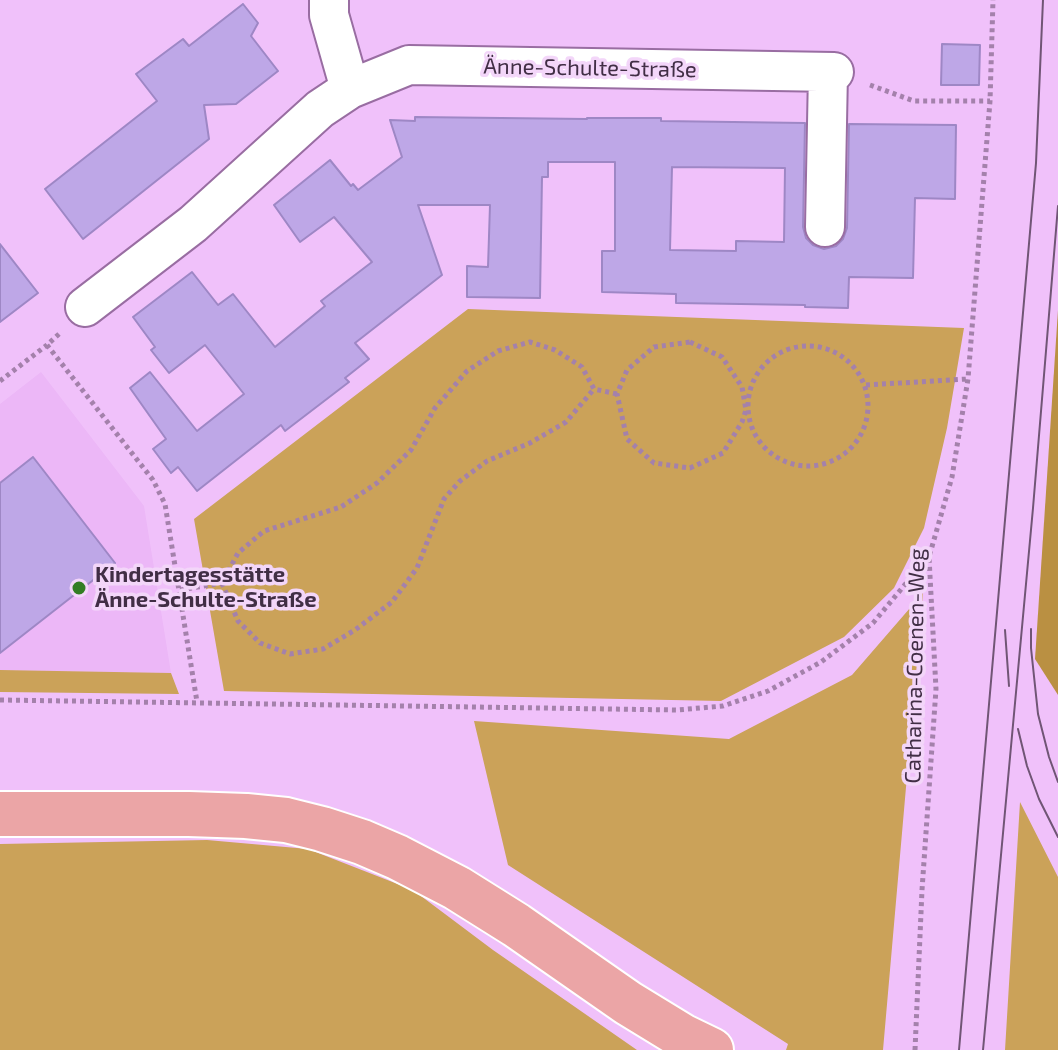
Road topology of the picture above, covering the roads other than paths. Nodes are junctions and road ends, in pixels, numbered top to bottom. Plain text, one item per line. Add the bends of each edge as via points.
1 (329, 0) edge
2 (350, 89) junction
3 (825, 227) dead end
4 (85, 307) road end
5 (0, 799) edge
6 (0, 814) edge
7 (51, 814) junction
8 (711, 1050) edge

1 - 2 street
2 - 3 street, Änne-Schulte-Straße via 409,65 831,72
2 - 4 street, Änne-Schulte-Straße via 320,109 193,224
5 - 7 main road
6 - 7 main road
7 - 8 main road via 246,816 286,820 362,842 457,888 628,1003

